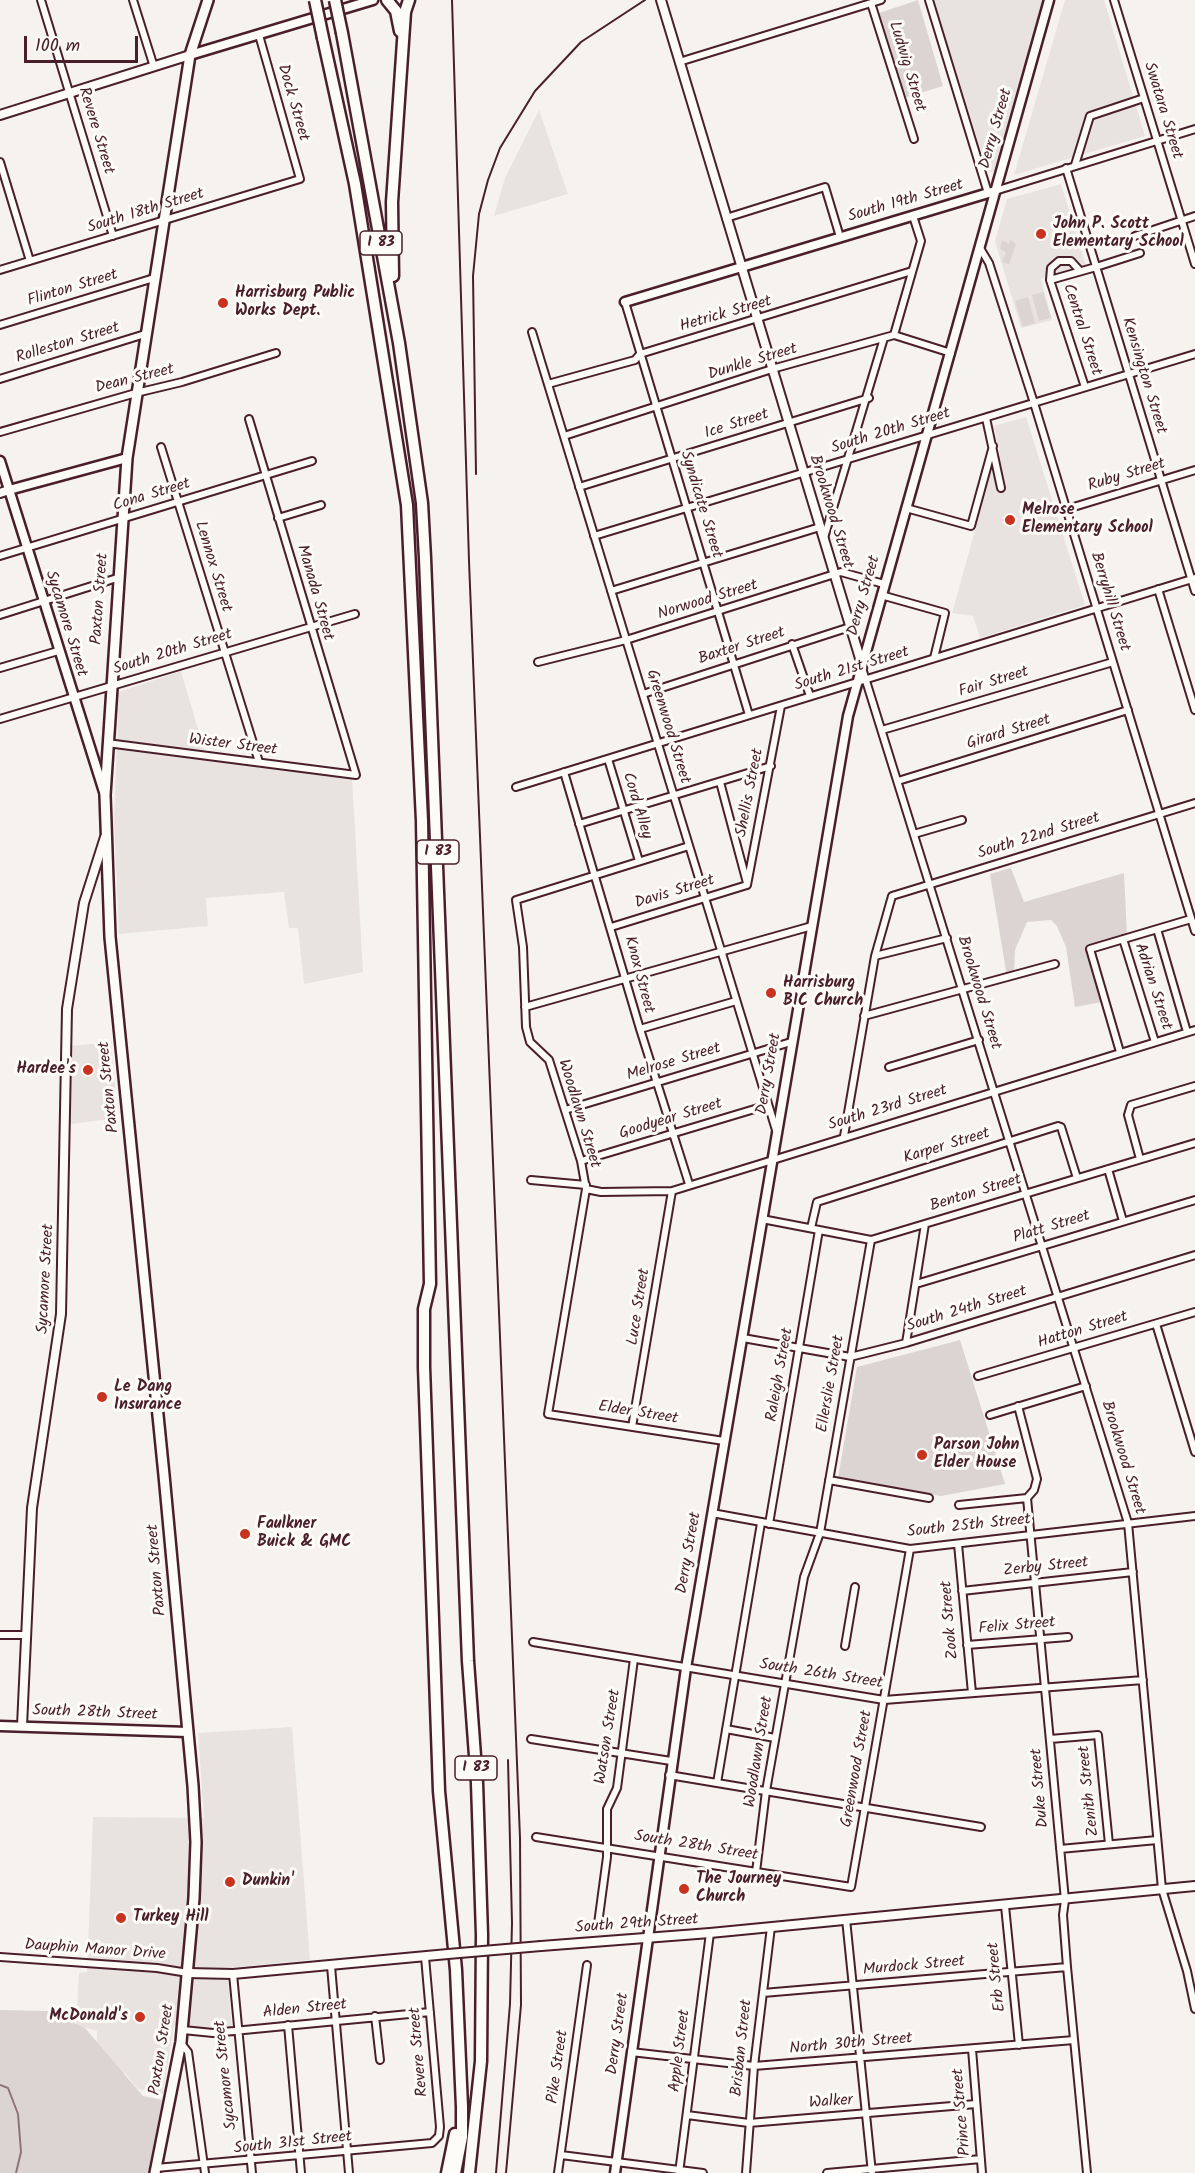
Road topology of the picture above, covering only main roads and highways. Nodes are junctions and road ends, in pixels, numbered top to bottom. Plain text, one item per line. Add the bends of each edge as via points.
1 (208, 0) edge
2 (315, 0) edge
3 (335, 0) edge
4 (373, 0) edge
5 (387, 0) edge
6 (410, 0) edge
7 (1049, 0) edge
8 (190, 55) junction
9 (403, 73) junction
10 (992, 192) junction
11 (625, 302) road end
12 (399, 342) junction
13 (127, 458) junction
14 (0, 461) edge
15 (4, 491) edge
16 (105, 795) junction
17 (0, 1726) edge
18 (188, 1732) junction
19 (462, 2107) junction
20 (156, 2171) edge
21 (447, 2173) edge
22 (455, 2173) edge
23 (469, 2173) edge
24 (615, 2173) edge

1 - 8 main road, Paxton Street
2 - 19 highway, I 83, bridge via 355,184 408,505 422,821 430,1284 424,1309 424,1366 434,1665
3 - 12 highway, I 83, bridge
4 - 8 main road
5 - 9 highway via 396,11
6 - 9 highway via 405,12
7 - 10 main road, Derry Street
8 - 13 main road, Paxton Street
9 - 12 highway via 392,235
10 - 11 main road, South 19th Street
10 - 24 main road, Derry Street via 980,248 862,665 862,681 848,716 671,1761
12 - 23 highway, I 83 via 422,503 425,558 468,1661 480,1868 481,2051
13 - 15 main road
13 - 16 main road, Paxton Street
14 - 15 main road, Sycamore Street
15 - 16 main road, Sycamore Street via 27,548
16 - 18 main road, Paxton Street via 111,945
17 - 18 main road, South 28th Street
18 - 20 main road, Paxton Street via 196,1842 188,1973 183,2030
19 - 21 highway
19 - 22 highway, I 83 via 462,2137

